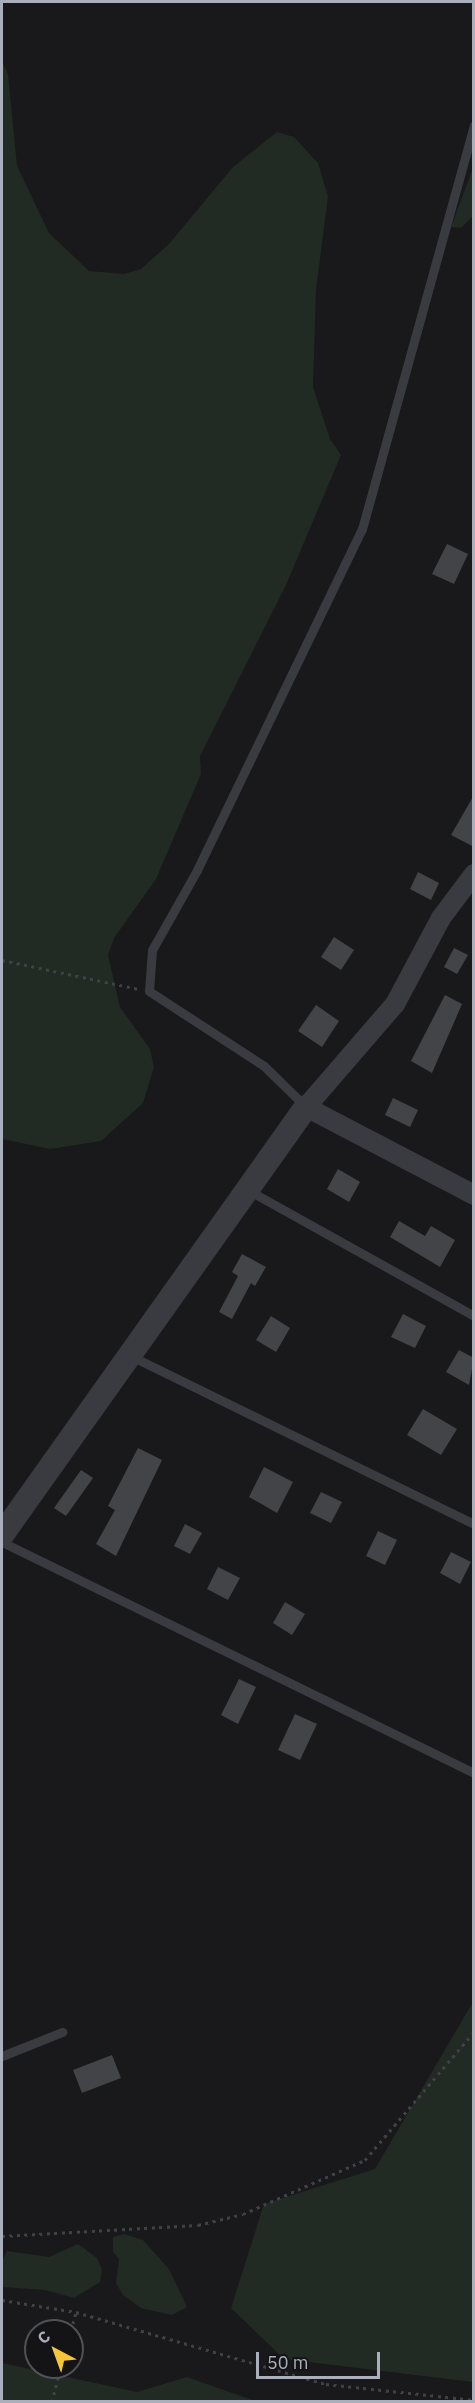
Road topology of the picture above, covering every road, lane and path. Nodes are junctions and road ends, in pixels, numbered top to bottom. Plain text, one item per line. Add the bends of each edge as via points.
1 (474, 125) edge
2 (474, 874) edge
3 (2, 960) edge
4 (148, 991) junction
5 (306, 1107) junction
6 (247, 1189) junction
7 (474, 1195) edge
8 (474, 1316) edge
9 (129, 1355) junction
10 (474, 1524) edge
11 (2, 1535) edge
12 (2, 1542) edge
13 (474, 1773) edge
14 (62, 2032) dead end
15 (474, 2032) edge
16 (2, 2056) edge
17 (2, 2236) edge
18 (2, 2300) edge
19 (76, 2312) junction
20 (74, 2319) edge
21 (58, 2379) edge
22 (474, 2400) edge
23 (52, 2402) edge

1 - 4 lane via 362,529 197,870 152,950
2 - 5 street via 441,918 395,1004
3 - 4 path
4 - 5 lane via 264,1066
5 - 6 street
5 - 7 street
6 - 8 lane
6 - 9 street
9 - 10 lane
9 - 11 street
12 - 13 lane
14 - 16 lane
15 - 17 path via 365,2160 243,2214 198,2225
18 - 19 path
19 - 20 path
19 - 22 path via 326,2384
21 - 23 path

